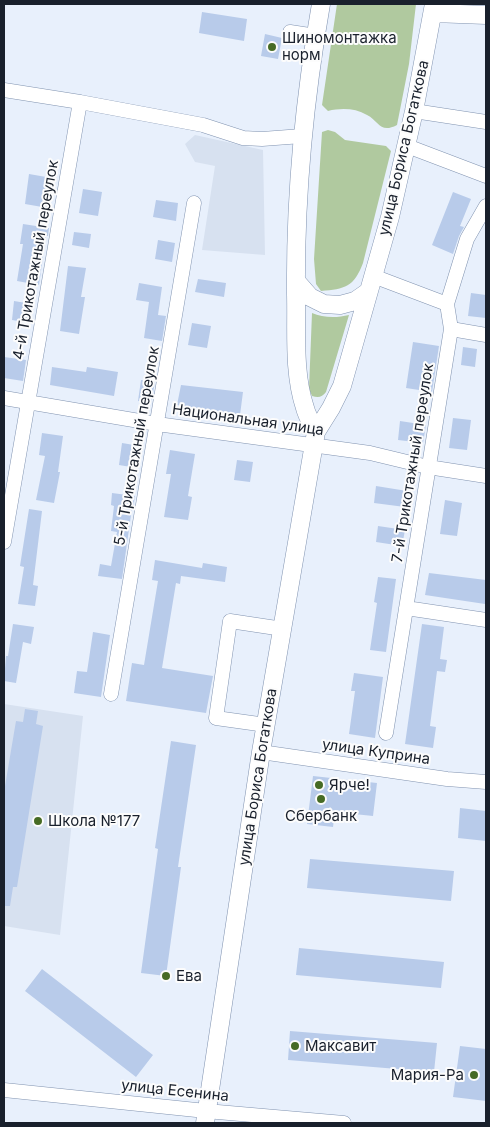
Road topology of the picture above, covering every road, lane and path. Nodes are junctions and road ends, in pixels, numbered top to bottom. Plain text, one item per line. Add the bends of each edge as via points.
1 (321, 4) edge
2 (434, 8) edge
3 (486, 15) edge
4 (290, 32) dead end
5 (316, 36) junction
6 (4, 90) edge
7 (80, 102) junction
8 (414, 111) junction
9 (486, 122) edge
10 (302, 136) junction
11 (407, 146) junction
12 (486, 176) edge
13 (194, 203) dead end
14 (486, 206) edge
15 (296, 281) junction
16 (371, 284) junction
17 (447, 304) junction
18 (450, 329) junction
19 (486, 335) edge
20 (4, 398) edge
21 (28, 402) junction
22 (157, 424) junction
23 (315, 439) junction
24 (428, 467) junction
25 (486, 476) edge
26 (4, 542) edge
27 (406, 608) junction
28 (486, 620) edge
29 (283, 629) junction
30 (111, 694) dead end
31 (266, 725) junction
32 (386, 733) dead end
33 (261, 752) junction
34 (486, 782) edge
35 (4, 1090) edge
36 (206, 1117) edge
37 (344, 1123) edge

1 - 5 main road
2 - 3 main road
2 - 8 main road, улица Бориса Богаткова
4 - 5 street
5 - 10 main road
6 - 7 street
7 - 10 street via 203,125 243,138 262,140
7 - 21 street, 4-й Трикотажный переулок
8 - 9 street
8 - 11 main road, улица Бориса Богаткова
10 - 15 main road
11 - 12 street
11 - 16 main road, улица Бориса Богаткова
13 - 22 street, 5-й Трикотажный переулок
14 - 17 street, 7-й Трикотажный переулок via 468,239
15 - 16 main road via 310,297 324,304 340,305 356,301
15 - 23 main road via 297,374
16 - 17 street
16 - 23 main road, улица Бориса Богаткова via 342,386
17 - 18 street, 7-й Трикотажный переулок
18 - 19 street
18 - 24 street, 7-й Трикотажный переулок
20 - 21 street, Национальная улица
21 - 22 street, Национальная улица
21 - 26 street, 4-й Трикотажный переулок
22 - 23 street, Национальная улица
22 - 30 street, 5-й Трикотажный переулок
23 - 24 street, Национальная улица
23 - 29 main road, улица Бориса Богаткова
24 - 25 street, Национальная улица
24 - 27 street, 7-й Трикотажный переулок
27 - 28 street
27 - 32 street, 7-й Трикотажный переулок
29 - 31 main road, улица Бориса Богаткова
29 - 31 street via 230,621 216,718
31 - 33 main road, улица Бориса Богаткова
33 - 34 street, улица Куприна
33 - 36 main road, улица Бориса Богаткова
35 - 36 street, улица Есенина
36 - 37 street, улица Есенина

